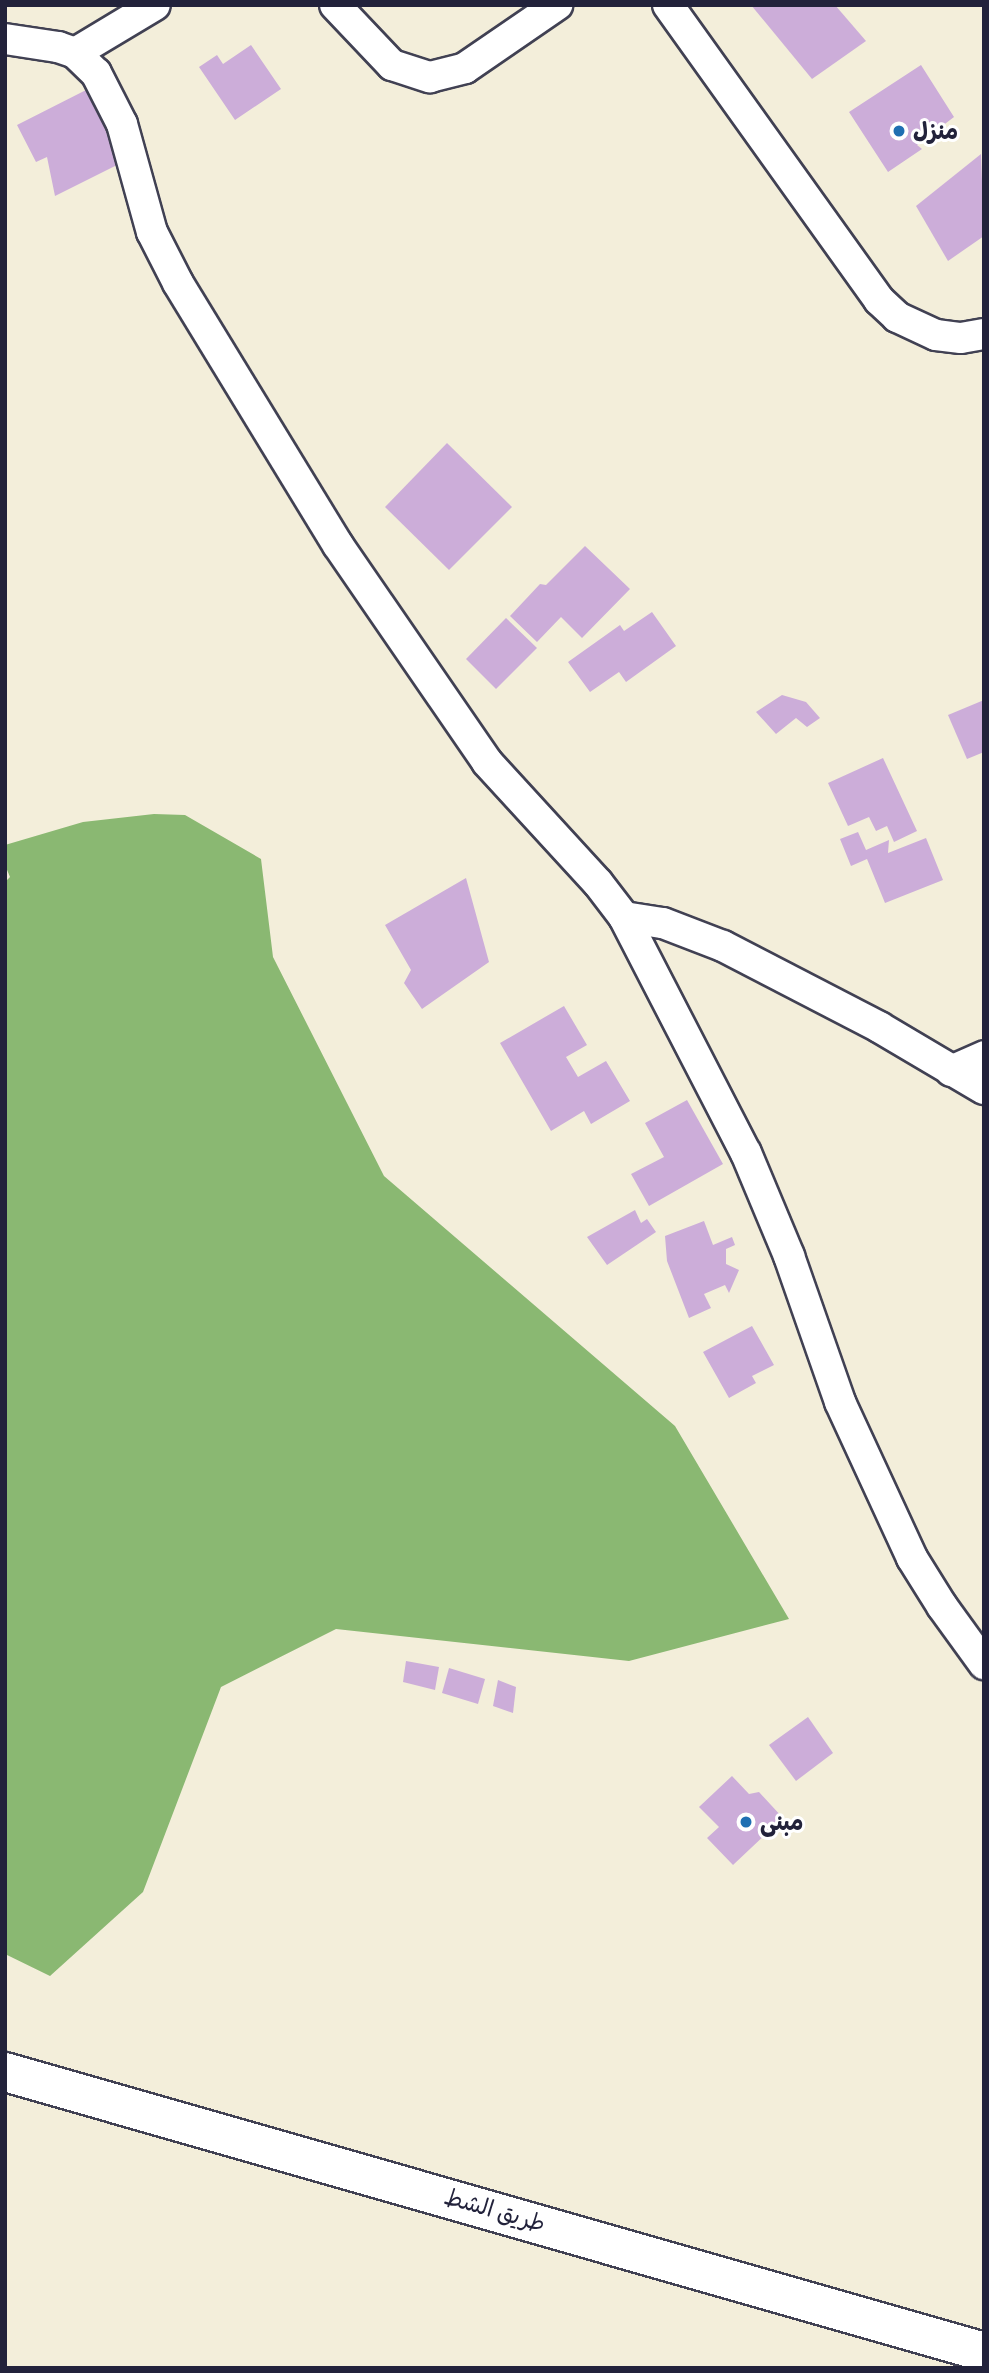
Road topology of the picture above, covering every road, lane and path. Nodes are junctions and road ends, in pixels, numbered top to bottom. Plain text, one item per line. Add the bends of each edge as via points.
1 (155, 5) edge
2 (335, 5) edge
3 (668, 5) edge
4 (556, 6) edge
5 (5, 39) edge
6 (75, 53) junction
7 (984, 334) edge
8 (624, 917) junction
9 (984, 1056) edge
10 (951, 1071) junction
11 (984, 1089) edge
12 (984, 1664) edge
13 (5, 2072) edge
14 (984, 2352) edge

1 - 6 street
2 - 4 street via 392,65 430,77 465,68
3 - 7 street via 880,300 897,317 936,335 961,338
5 - 6 street
6 - 8 street via 96,73 113,101 132,152 152,232 178,283 338,545 487,762
8 - 10 street via 663,923 723,946 879,1027
8 - 12 street via 751,1164 840,1402 912,1558
9 - 10 street
10 - 11 street
13 - 14 main road, طريق الشط

